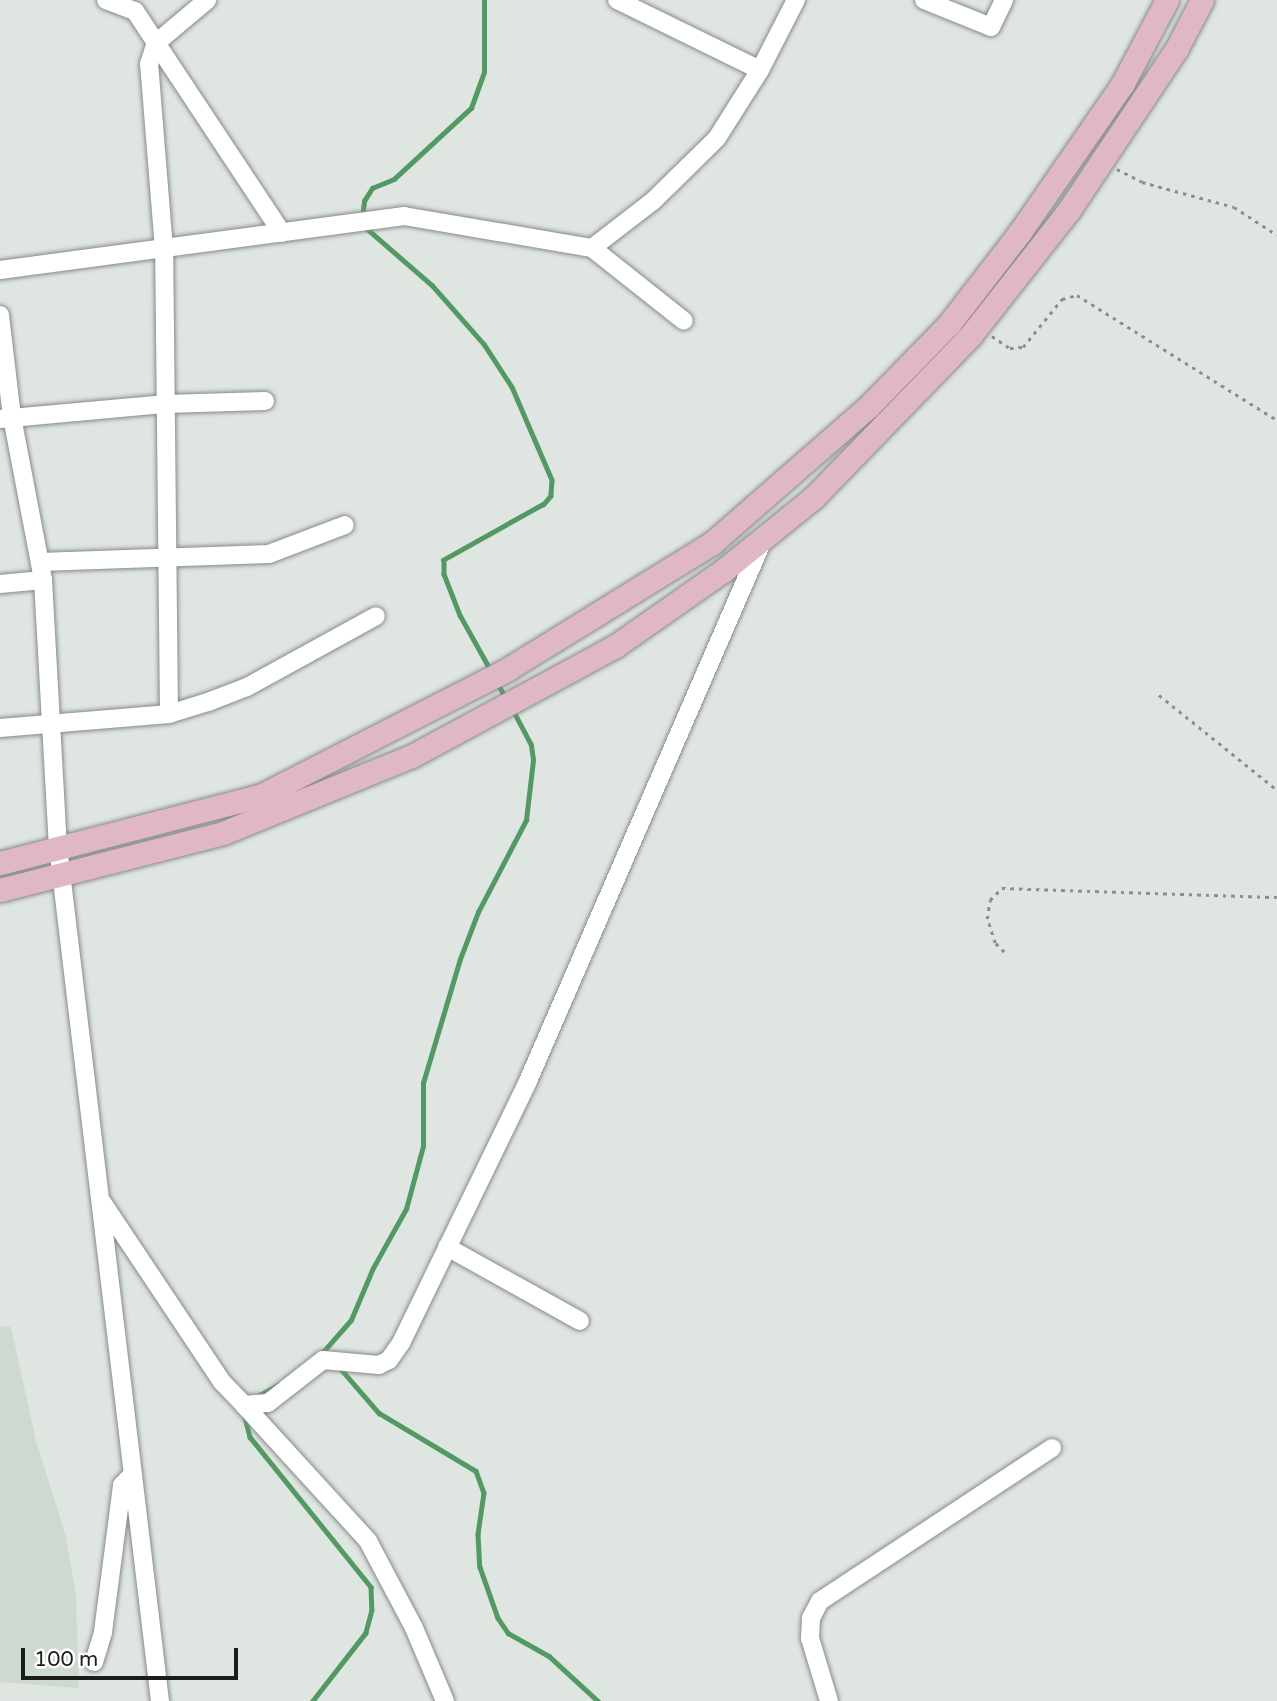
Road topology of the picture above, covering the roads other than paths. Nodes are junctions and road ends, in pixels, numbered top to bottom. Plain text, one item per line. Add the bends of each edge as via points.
1 (106, 0) edge
2 (207, 0) edge
3 (617, 0) edge
4 (796, 0) edge
5 (925, 0) edge
6 (1004, 0) edge
7 (1167, 0) edge
8 (1202, 0) edge
9 (659, 8) edge
10 (156, 43) junction
11 (760, 70) junction
12 (282, 233) junction
13 (592, 248) junction
14 (164, 249) junction
15 (0, 270) edge
16 (0, 315) edge
17 (684, 321) dead end
18 (265, 401) dead end
19 (166, 404) junction
20 (6, 418) edge
21 (345, 525) dead end
22 (765, 537) junction
23 (167, 557) junction
24 (40, 562) junction
25 (43, 580) junction
26 (0, 584) edge
27 (376, 616) dead end
28 (169, 714) junction
29 (48, 724) junction
30 (0, 728) edge
31 (58, 847) junction
32 (0, 863) edge
33 (64, 877) junction
34 (0, 890) edge
35 (100, 1199) junction
36 (447, 1247) junction
37 (580, 1321) dead end
38 (244, 1405) junction
39 (1052, 1448) dead end
40 (132, 1475) junction
41 (94, 1662) dead end
42 (160, 1701) edge
43 (445, 1701) edge
44 (829, 1701) edge

1 - 10 street via 135,11
2 - 10 street
3 - 9 street
4 - 11 street
5 - 6 street via 991,27
7 - 31 main road via 1123,83 1020,232 949,324 868,407 712,543 508,669 260,796
8 - 22 main road via 1177,48 1102,161 977,326 814,496
9 - 11 street
10 - 12 street
10 - 14 street via 149,64
11 - 13 street via 716,138 654,200
12 - 13 street via 404,216
12 - 14 street
13 - 17 street
14 - 15 street
14 - 19 street
16 - 20 street
18 - 19 street
19 - 20 street
19 - 23 street
20 - 24 street
21 - 23 street via 269,554
22 - 33 main road via 614,647 412,756 223,834
22 - 36 street via 587,951
23 - 24 street
23 - 28 street
24 - 25 street
25 - 26 street
25 - 29 street
27 - 28 street via 247,687
28 - 29 street
29 - 30 street
29 - 31 street
31 - 32 main road
31 - 33 street
33 - 34 main road
33 - 35 street
35 - 38 street via 222,1382
35 - 40 street
36 - 37 street
36 - 38 street via 389,1360 379,1365 323,1360 268,1403
38 - 43 street via 368,1541 414,1628
39 - 44 street via 820,1601 811,1618 810,1638
40 - 41 street via 122,1485 103,1632
40 - 42 street

